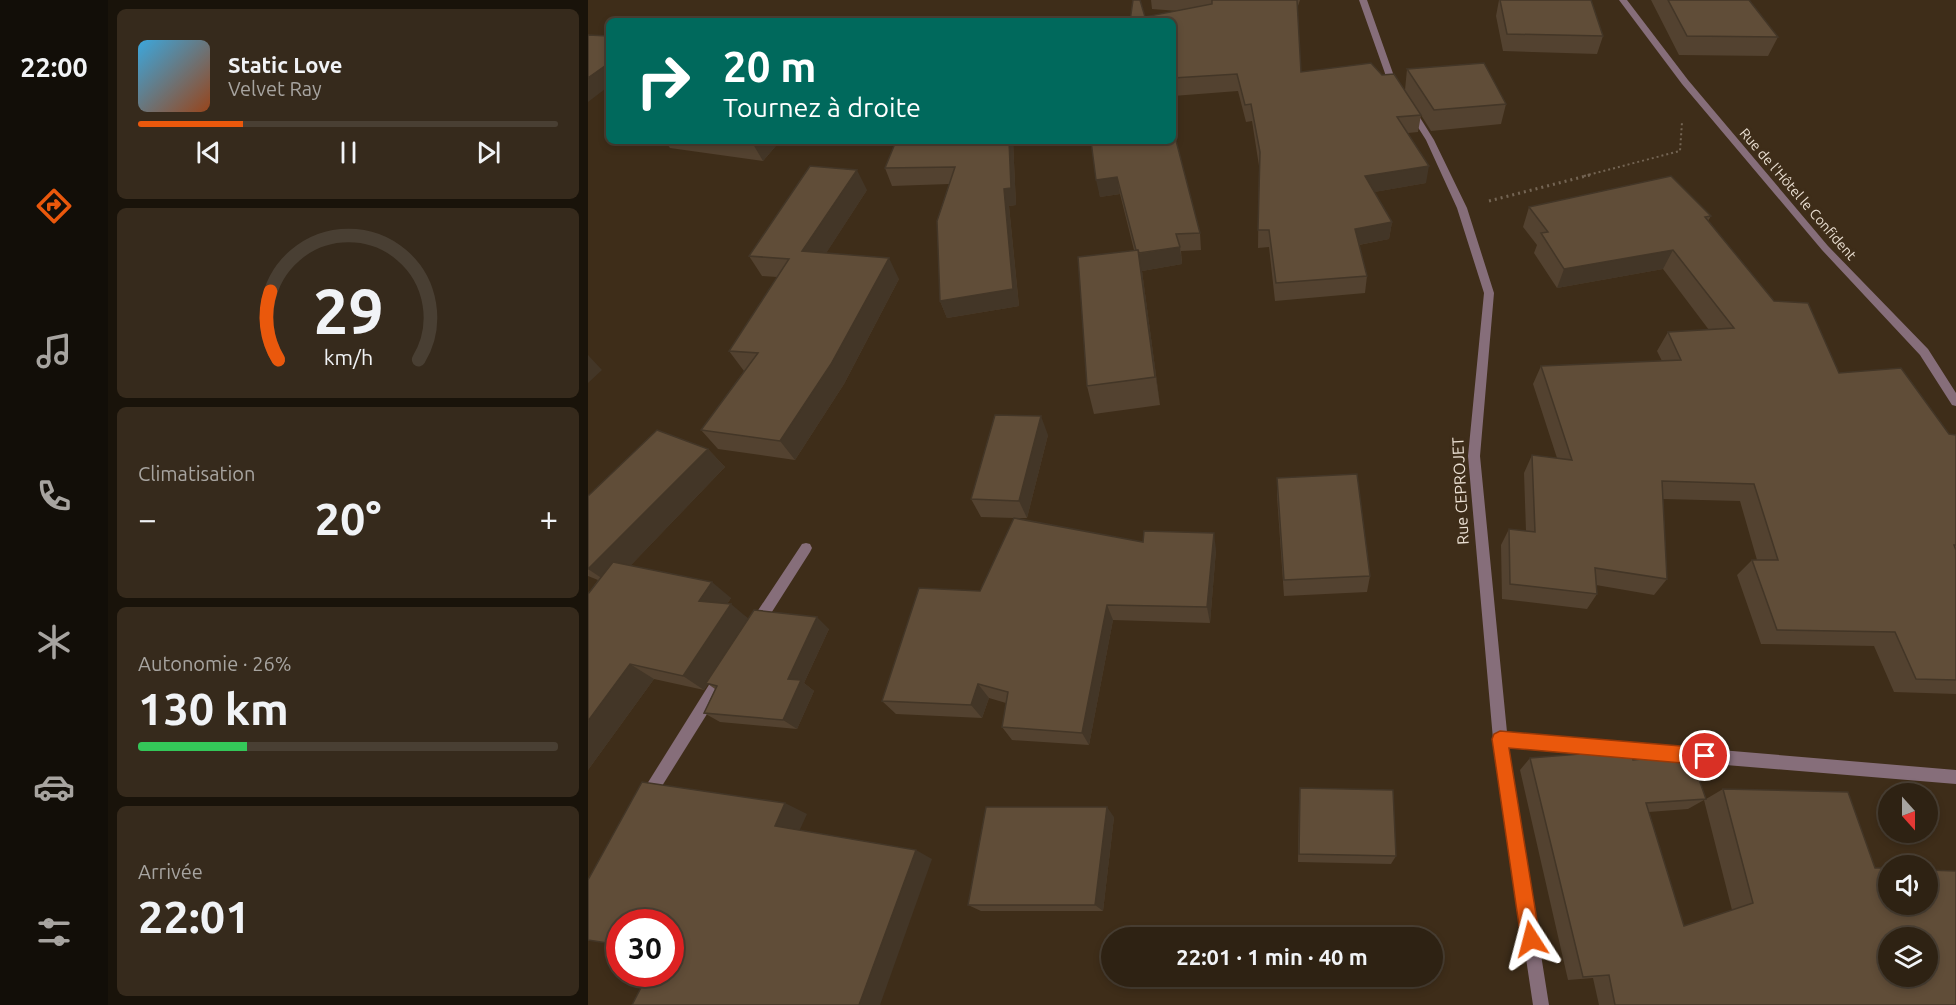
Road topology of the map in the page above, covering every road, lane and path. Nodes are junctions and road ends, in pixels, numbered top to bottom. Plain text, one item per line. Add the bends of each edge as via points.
1 (1363, 0) edge
2 (1623, 0) edge
3 (1685, 82) junction
4 (1402, 97) edge
5 (1408, 105) edge
6 (1462, 208) junction
7 (1956, 402) edge
8 (807, 548) dead end
9 (750, 634) edge
10 (731, 663) edge
11 (1500, 739) junction
12 (1956, 777) edge
13 (640, 808) edge
14 (1541, 1005) edge

1 - 4 street via 1391,79
2 - 3 street, Rue de l'Hôtel le Confident
3 - 6 path via 1680,151
3 - 7 street, Rue de l'Hôtel le Confident via 1825,248 1924,352
5 - 6 street, Rue CEPROJET via 1430,140
6 - 11 street, Rue CEPROJET via 1489,293 1474,456
8 - 9 street
10 - 13 street
11 - 12 street
11 - 14 street, Rue CEPROJET

